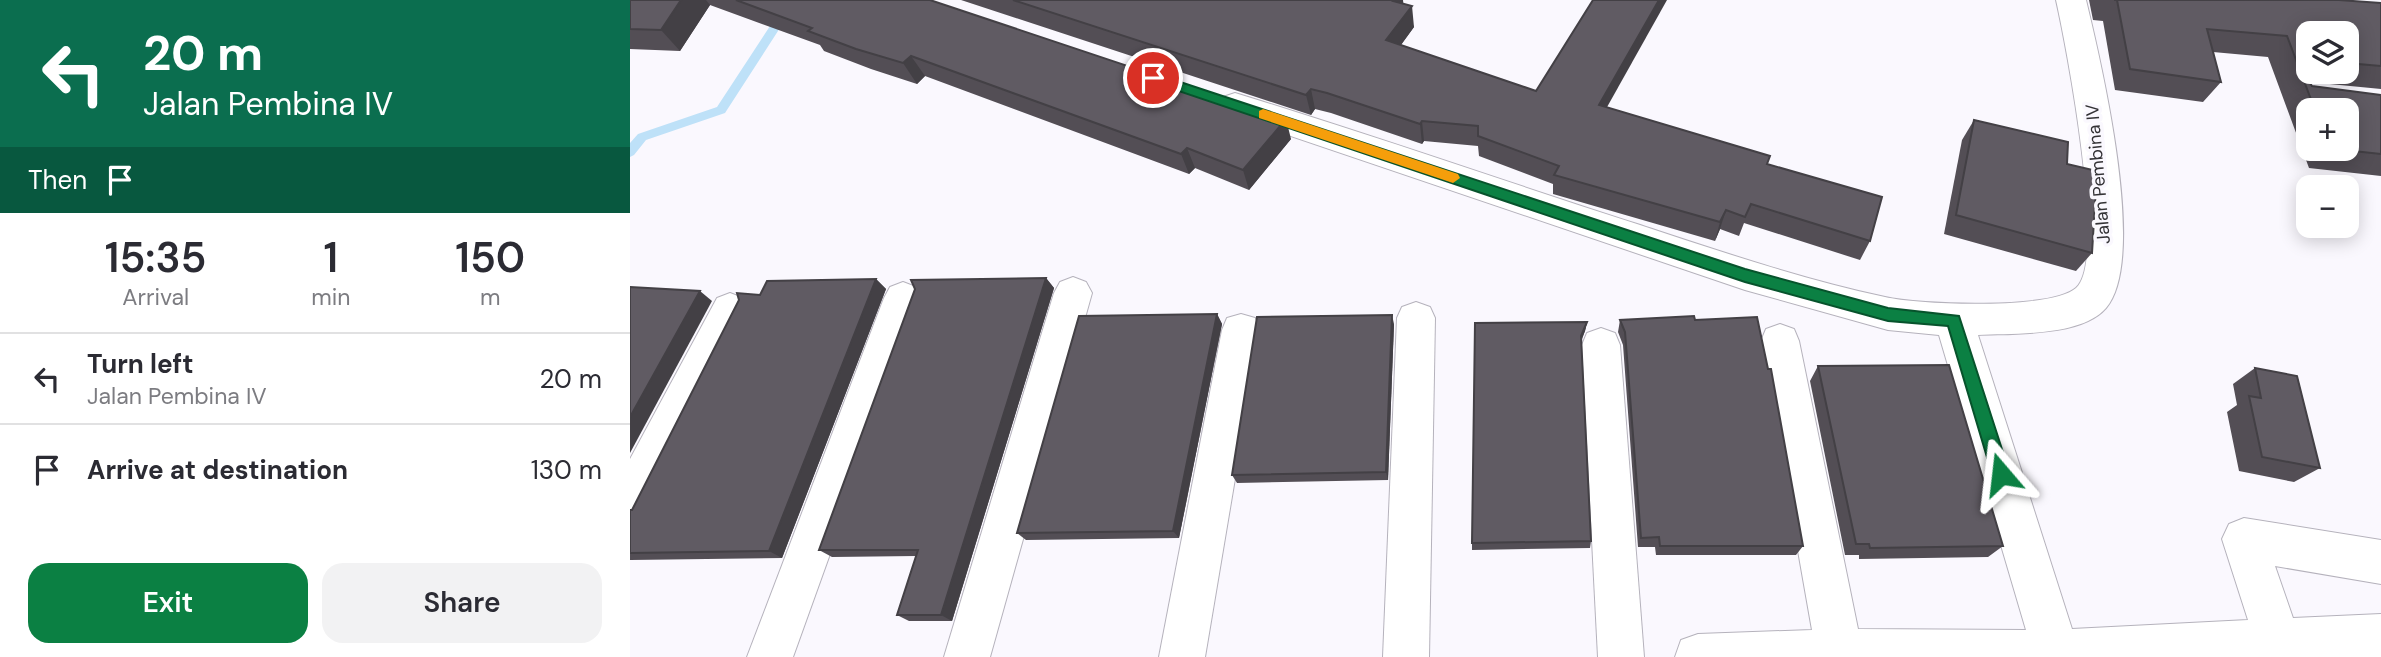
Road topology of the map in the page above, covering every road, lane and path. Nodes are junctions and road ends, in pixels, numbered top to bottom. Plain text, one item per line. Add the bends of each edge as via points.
1 (2071, 0) edge
2 (1209, 96) edge
3 (1073, 293) dead end
4 (903, 298) dead end
5 (730, 309) dead end
6 (1416, 318) dead end
7 (1954, 320) junction
8 (1241, 330) dead end
9 (1780, 341) dead end
10 (1601, 345) dead end
11 (630, 502) edge
12 (2381, 562) edge
13 (2381, 637) edge
14 (2279, 644) junction
15 (1839, 652) junction
16 (2056, 653) junction
17 (769, 657) edge
18 (967, 657) edge
19 (1182, 657) edge
20 (1406, 657) edge
21 (1621, 657) edge
22 (1698, 657) edge

1 - 7 street, Jalan Pembina IV via 2089,77 2106,226 2104,269 2092,298 2061,316
2 - 7 street, Jalan Pembina IV via 1745,275 1888,314
3 - 18 street
4 - 17 street
5 - 11 street
6 - 20 street
7 - 16 street
8 - 19 street
9 - 15 street
10 - 21 street
12 - 14 street via 2244,539
13 - 14 street
14 - 16 street
15 - 16 street
15 - 22 street

